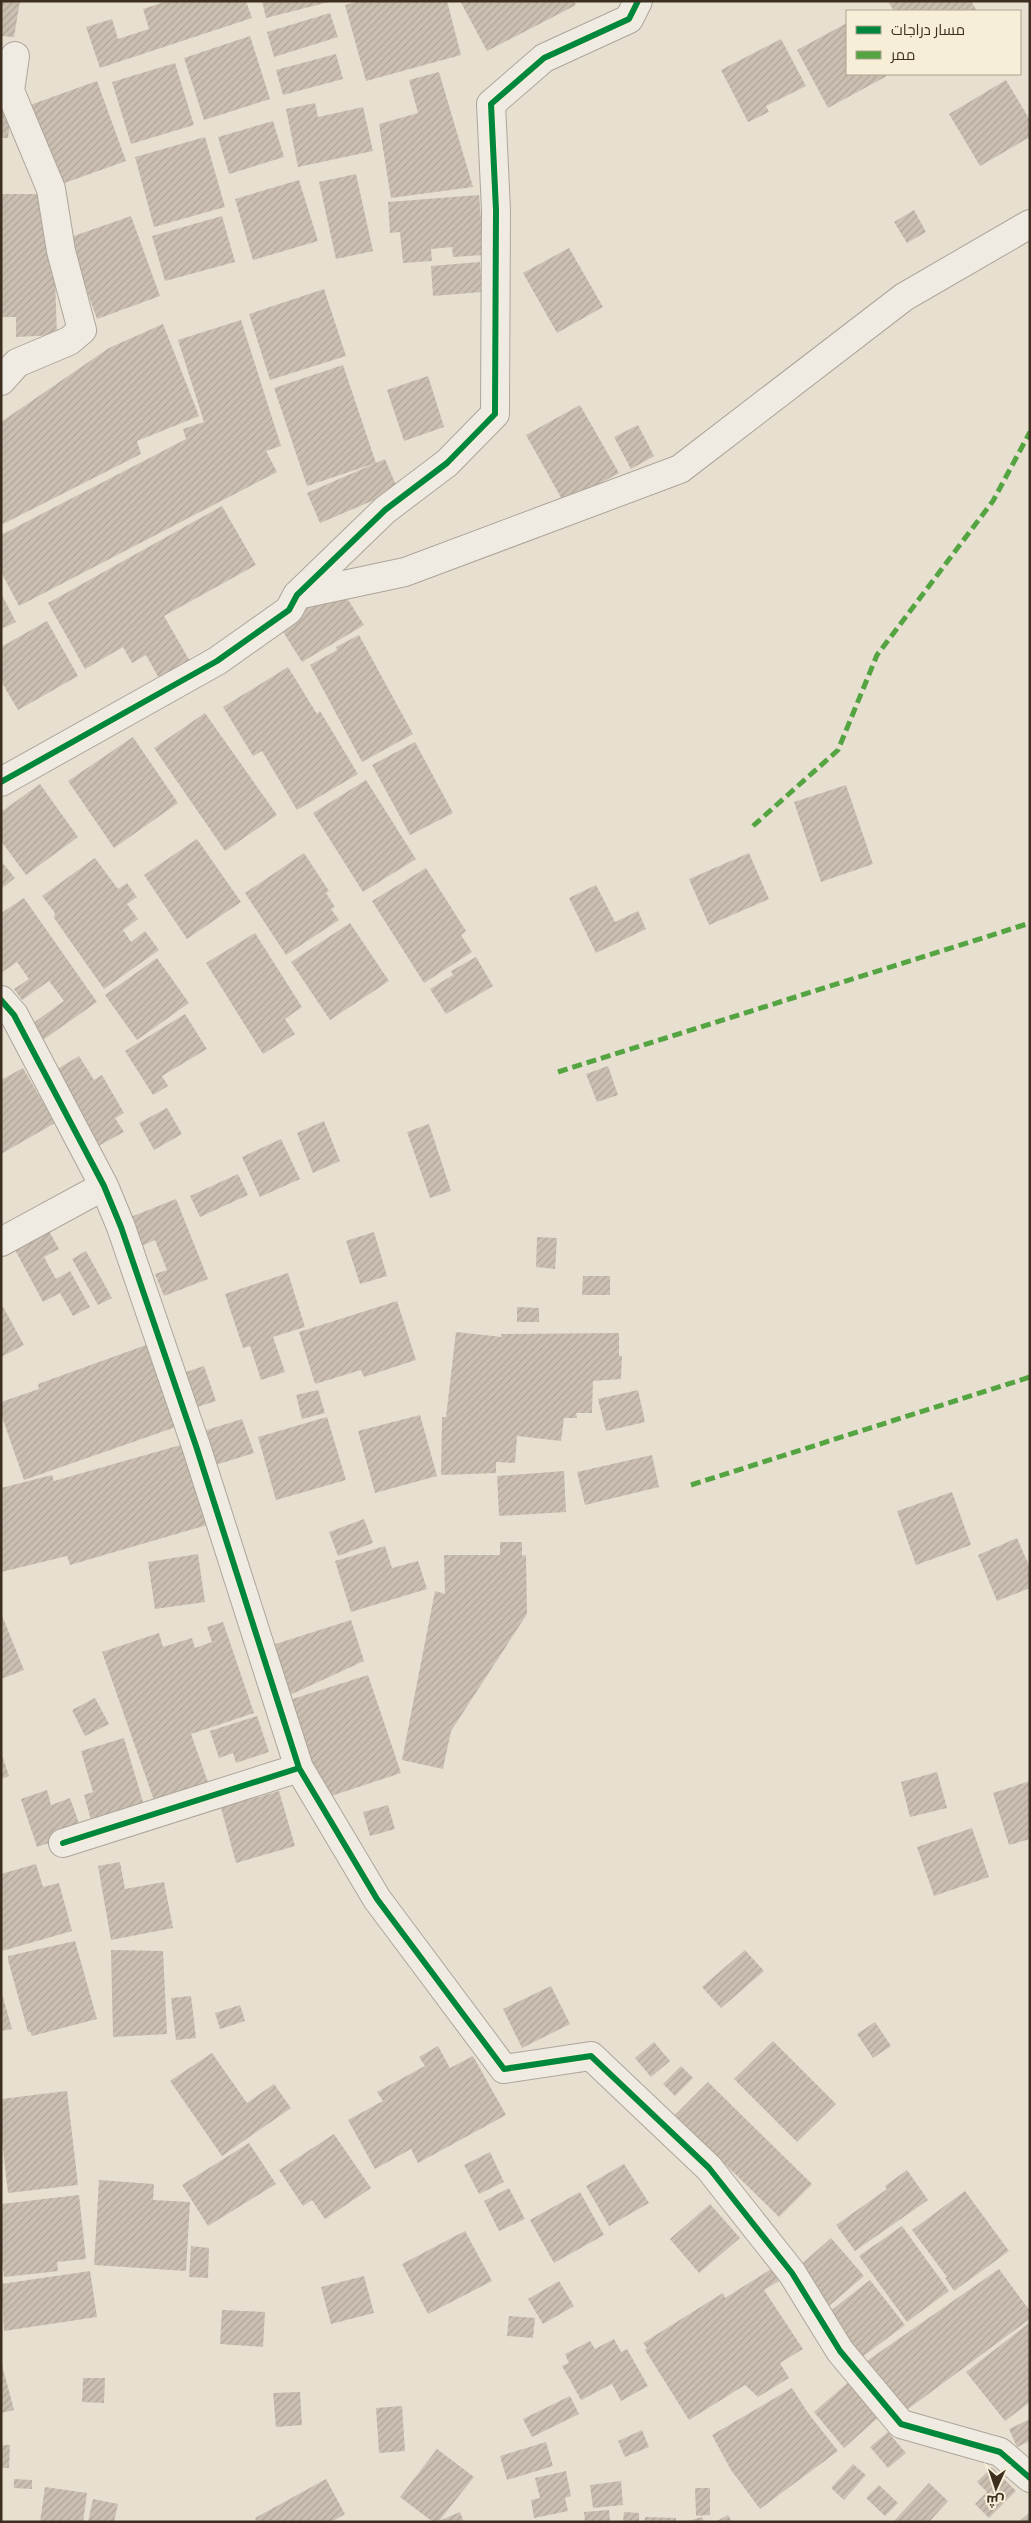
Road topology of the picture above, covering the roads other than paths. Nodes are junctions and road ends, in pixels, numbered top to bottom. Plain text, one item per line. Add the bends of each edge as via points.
1 (638, 1) edge
2 (15, 56) dead end
3 (1030, 224) edge
4 (1, 381) edge
5 (297, 595) junction
6 (1, 782) edge
7 (1, 1000) edge
8 (104, 1186) junction
9 (1, 1242) edge
10 (299, 1768) junction
11 (62, 1844) dead end
12 (1030, 2478) edge

1 - 5 street via 629,19 544,58 491,104 496,210 495,414 447,463 384,510
2 - 4 street via 10,91 52,189 61,251 82,330 69,341 17,363
3 - 5 street via 904,297 680,469 405,572
5 - 6 street via 289,610 218,661
7 - 8 street via 14,1014
8 - 9 street
8 - 10 street via 168,1361
10 - 11 street
10 - 12 street via 377,1899 504,2069 591,2056 709,2168 792,2273 840,2351 901,2424 1000,2452

